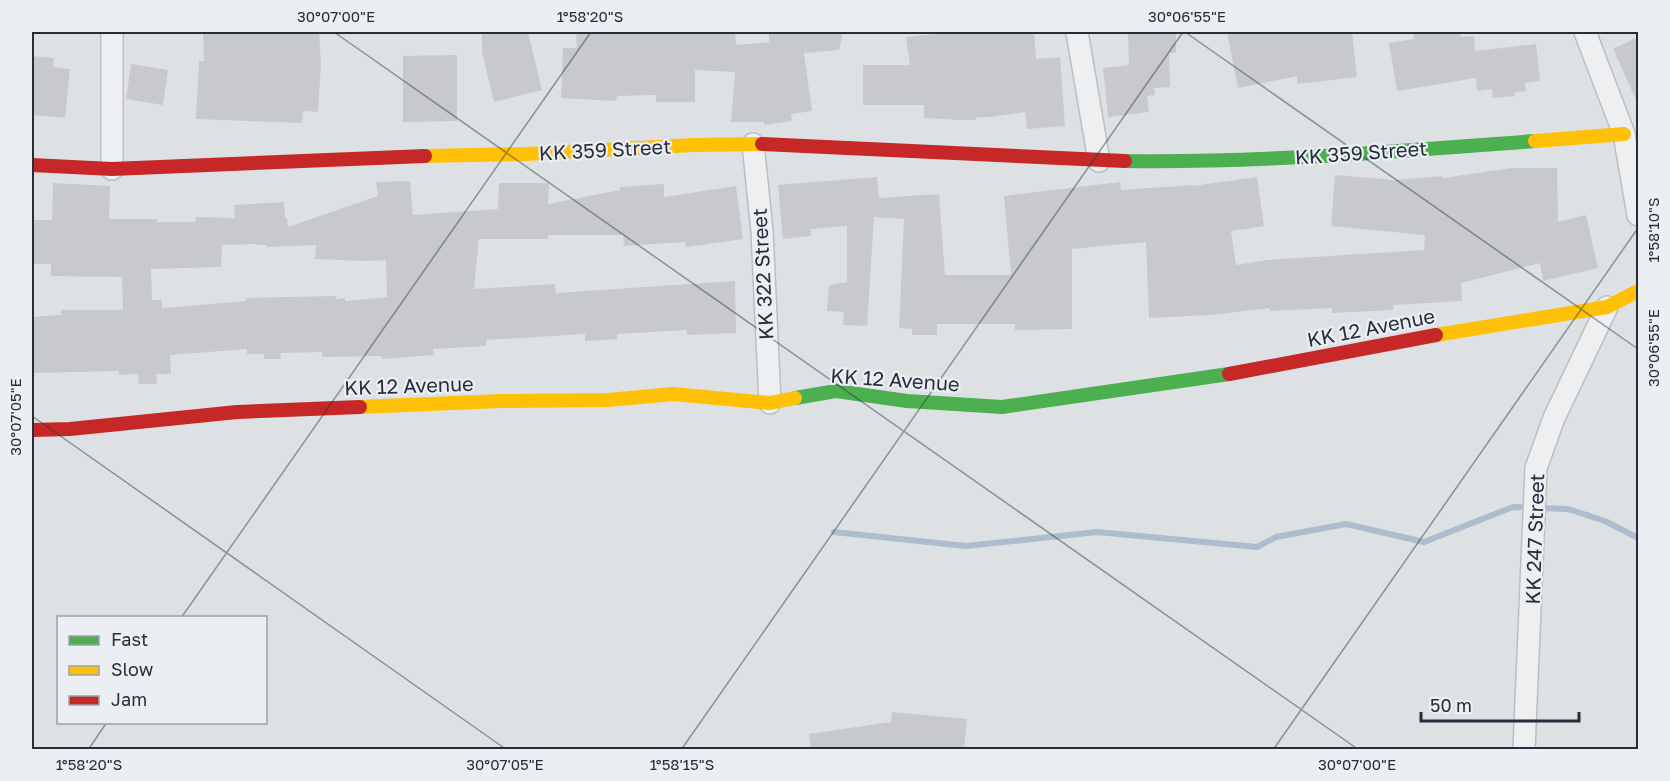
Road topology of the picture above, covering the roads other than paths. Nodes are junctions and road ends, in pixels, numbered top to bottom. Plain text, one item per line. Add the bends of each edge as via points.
1 (112, 32) edge
2 (1077, 32) edge
3 (1585, 32) edge
4 (1624, 134) junction
5 (753, 144) junction
6 (1099, 160) junction
7 (32, 165) edge
8 (112, 169) junction
9 (1638, 214) edge
10 (1638, 291) edge
11 (1607, 307) junction
12 (770, 403) junction
13 (32, 430) edge
14 (1524, 750) edge

1 - 8 street
2 - 6 street
3 - 4 street
4 - 6 main road, KK 359 Street via 1300,158
4 - 9 street
5 - 6 main road, KK 359 Street
5 - 8 main road, KK 359 Street
5 - 12 street, KK 322 Street via 762,231
7 - 8 main road, KK 359 Street
10 - 11 main road, KK 12 Avenue
11 - 12 main road, KK 12 Avenue via 1430,336 1260,370 1002,407 836,392
11 - 14 street, KK 247 Street via 1554,418 1536,468
12 - 13 main road, KK 12 Avenue via 673,394 608,400 237,412

